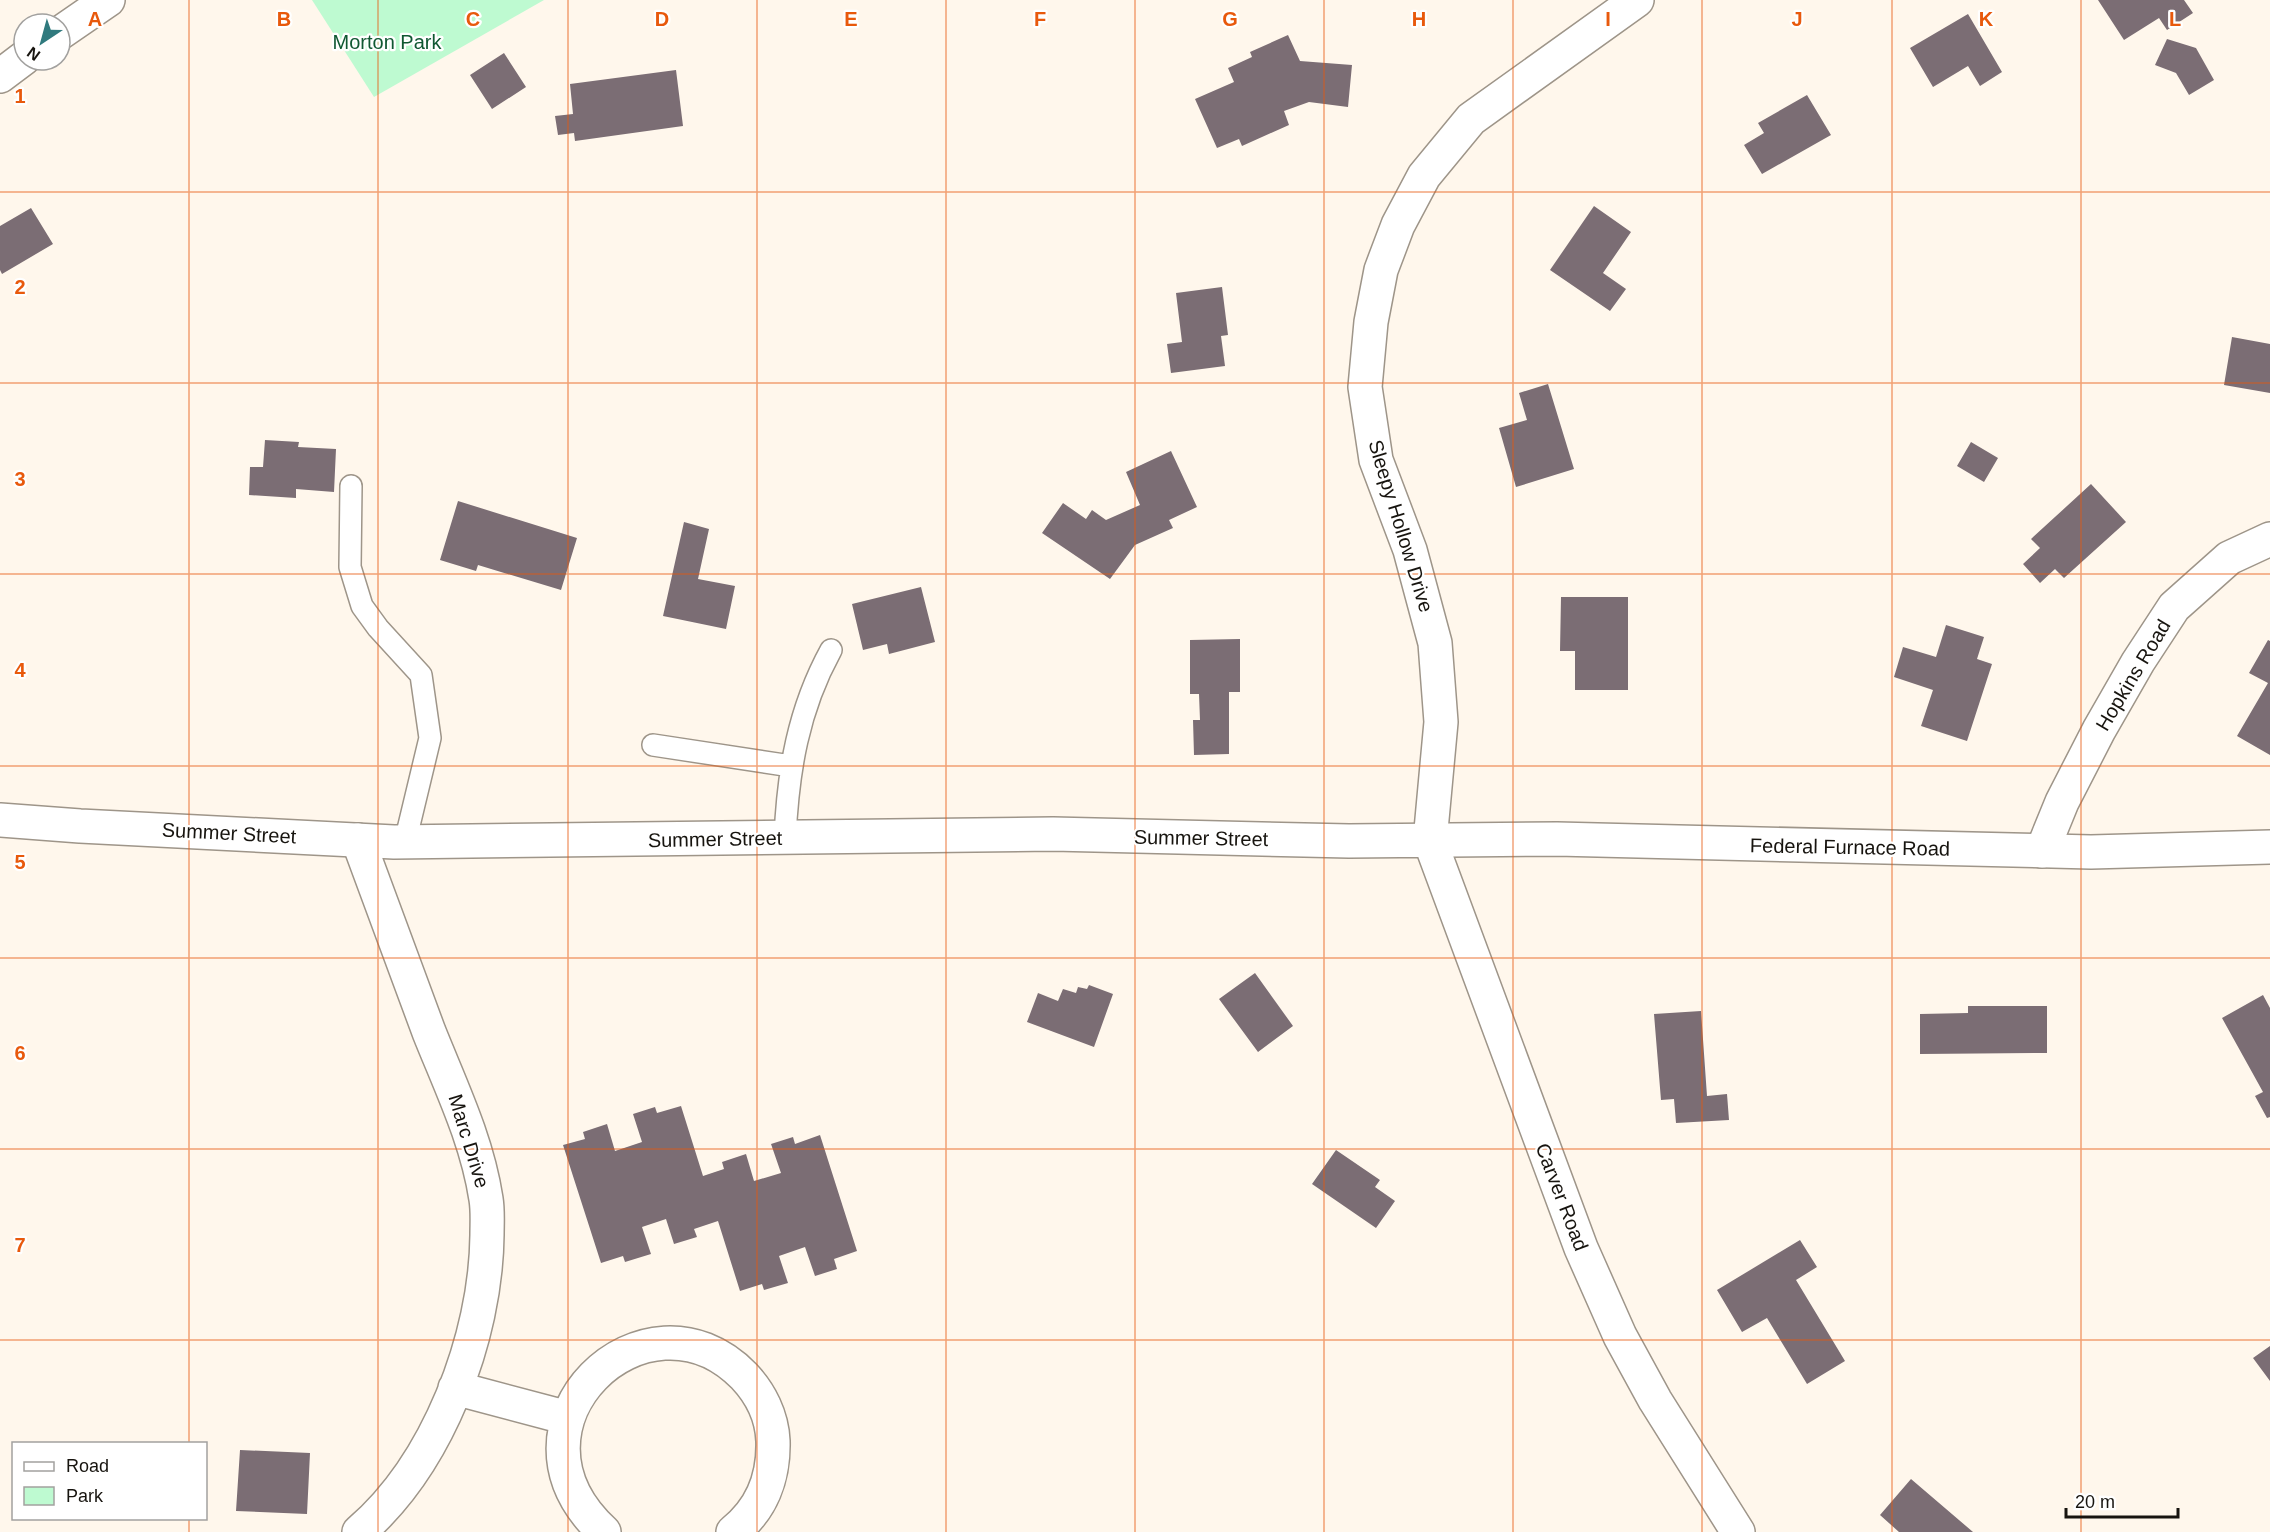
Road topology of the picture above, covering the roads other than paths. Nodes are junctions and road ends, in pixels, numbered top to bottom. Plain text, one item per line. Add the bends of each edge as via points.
1 (108, 0) edge
2 (1637, 0) edge
3 (72, 25) edge
4 (351, 486) dead end
5 (2270, 539) edge
6 (831, 650) dead end
7 (653, 745) dead end
8 (791, 766) junction
9 (0, 820) edge
10 (785, 838) junction
11 (358, 840) junction
12 (1430, 840) junction
13 (405, 842) junction
14 (2270, 847) edge
15 (2042, 851) junction
16 (455, 1388) junction
17 (568, 1418) junction
18 (359, 1532) edge
19 (604, 1532) edge
20 (733, 1532) edge
21 (1738, 1532) edge

1 - 3 street
2 - 12 street, Sleepy Hollow Drive via 1471,119 1424,176 1398,225 1381,270 1365,387 1376,460 1410,550 1435,643 1441,722
4 - 13 lane via 350,567 363,606 421,675 423,686 430,738
5 - 15 street, Hopkins Road via 2229,558 2174,607 2099,730
6 - 8 lane via 812,688
7 - 8 lane
8 - 10 lane
9 - 11 street, Summer Street
10 - 12 street, Summer Street via 1053,834
10 - 13 street, Summer Street
11 - 13 street, Summer Street
11 - 16 street, Marc Drive via 474,1144 487,1201 486,1257 478,1313
12 - 15 street, Federal Furnace Road via 1557,839
12 - 21 street, Carver Road via 1581,1248 1611,1316 1655,1400
14 - 15 street, Federal Furnace Road
16 - 17 street
16 - 18 street, Marc Drive via 431,1440 402,1487
17 - 19 street via 563,1460 568,1481 589,1518
17 - 20 street via 578,1394 594,1374 614,1358 638,1348 664,1343 689,1346 714,1354 736,1368 754,1386 766,1409 773,1434 774,1460 768,1485 756,1508

